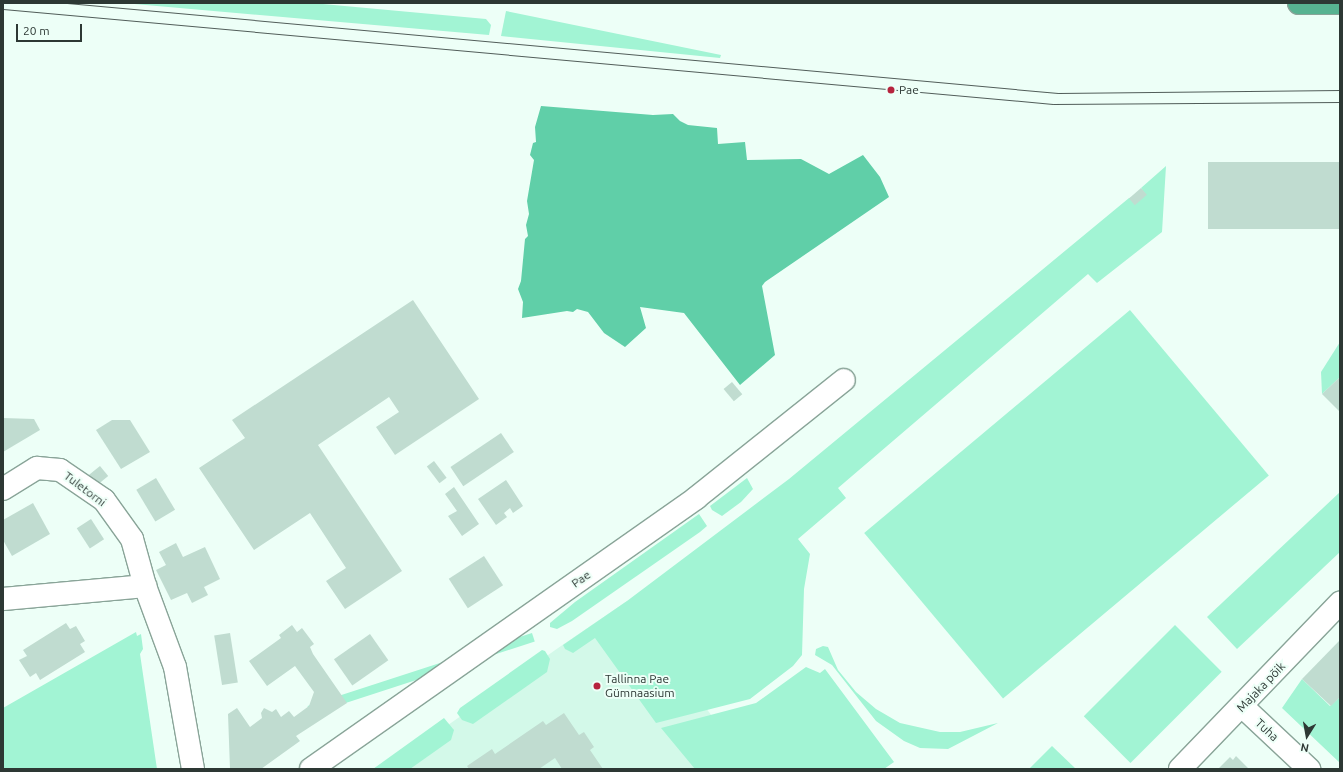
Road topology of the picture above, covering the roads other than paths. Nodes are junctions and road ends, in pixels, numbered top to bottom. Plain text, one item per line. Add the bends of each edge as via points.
1 (1299, 3) edge
2 (1340, 3) edge
3 (844, 380) dead end
4 (3, 488) edge
5 (145, 586) junction
6 (3, 599) edge
7 (1340, 604) edge
8 (1243, 707) junction
9 (192, 769) edge
10 (311, 769) edge
11 (1180, 769) edge
12 (1309, 769) edge

1 - 2 highway
3 - 10 street, Pae via 696,498
4 - 5 street, Tuletorni via 37,468 60,470 104,500 132,539
5 - 6 street
5 - 9 street, Tuletorni via 175,667
7 - 8 street, Majaka põik
8 - 11 street, Majaka põik
8 - 12 street, Tuha

